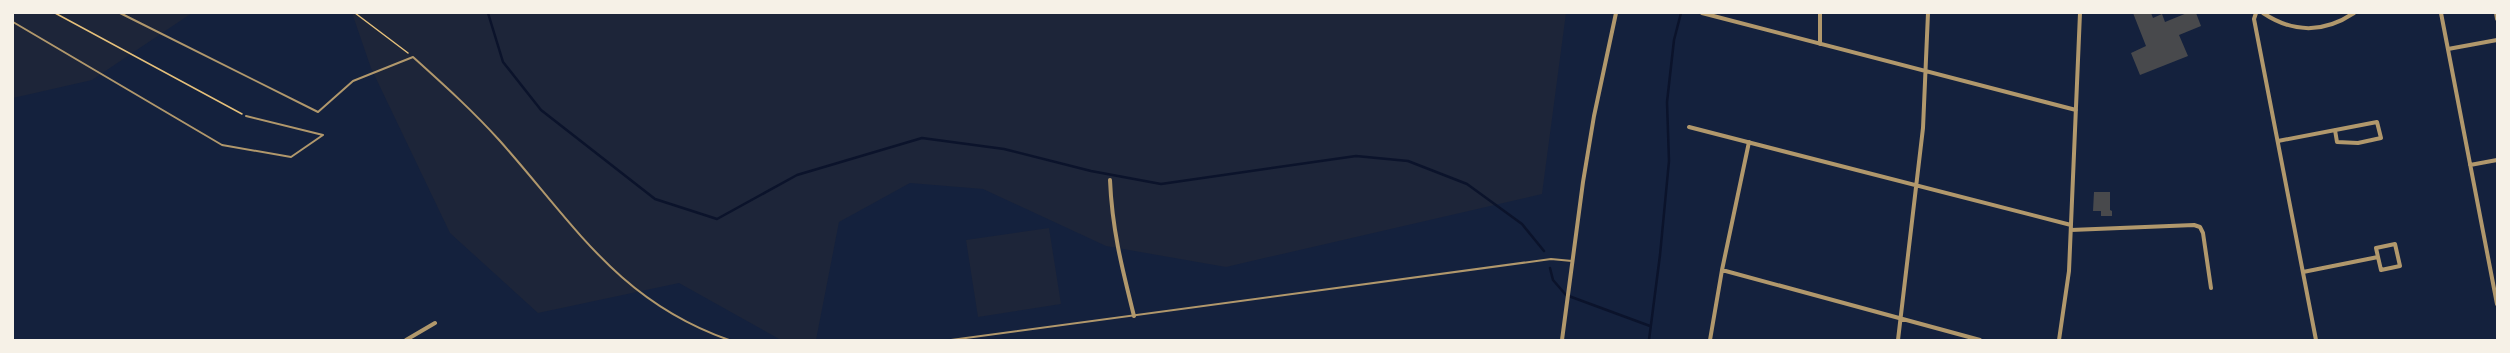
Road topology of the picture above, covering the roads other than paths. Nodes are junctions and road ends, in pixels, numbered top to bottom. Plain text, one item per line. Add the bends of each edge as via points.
1 (120, 13) edge
2 (1616, 13) edge
3 (1702, 13) edge
4 (1820, 13) edge
5 (1928, 13) edge
6 (2080, 13) edge
7 (2256, 13) edge
8 (2263, 13) edge
9 (2354, 13) edge
10 (2441, 13) edge
11 (2496, 13) edge
12 (2497, 19) edge
13 (13, 22) edge
14 (2497, 40) edge
15 (1820, 44) junction
16 (2448, 49) junction
17 (1926, 71) junction
18 (2076, 110) junction
19 (246, 116) road end
20 (1689, 127) dead end
21 (2335, 130) junction
22 (2278, 141) junction
23 (1749, 142) junction
24 (2497, 160) edge
25 (2470, 165) junction
26 (1110, 180) dead end
27 (1917, 185) junction
28 (2071, 228) junction
29 (2378, 257) junction
30 (1573, 262) junction
31 (1722, 270) junction
32 (2303, 272) junction
33 (2495, 282) edge
34 (2211, 288) dead end
35 (2497, 304) edge
36 (1134, 316) junction
37 (1900, 318) junction
38 (435, 324) dead end
39 (406, 340) edge
40 (729, 340) edge
41 (950, 340) edge
42 (1562, 340) edge
43 (1710, 340) edge
44 (1898, 340) edge
45 (1980, 340) edge
46 (2059, 340) edge
47 (2316, 340) edge

1 - 40 lane via 318,112 353,82 413,57 456,95 500,141 580,238 618,275 676,316 695,327
2 - 30 street via 1593,123
3 - 15 street
4 - 15 street
5 - 17 street
6 - 18 street
7 - 22 street via 2254,19
8 - 9 street via 2290,27 2301,29 2326,26
10 - 16 street
11 - 12 street
13 - 19 lane via 222,145 291,157 323,135
14 - 16 street
15 - 17 street
16 - 25 street
17 - 18 street
17 - 27 street
18 - 28 street
20 - 23 street
21 - 21 street via 2377,122 2381,138 2358,143 2337,142
21 - 22 street
22 - 32 street
23 - 27 street
23 - 31 street
24 - 25 street
25 - 33 street
26 - 36 street via 1112,220
27 - 28 street
27 - 37 street
28 - 34 street via 2194,225 2200,227
28 - 46 street via 2067,290
29 - 29 street via 2376,248 2395,244 2400,266 2381,270
29 - 32 street
30 - 36 lane via 1551,259
30 - 42 street
31 - 37 street
31 - 43 street
32 - 47 street
33 - 35 street
36 - 41 lane
37 - 44 street
37 - 45 street
38 - 39 street

